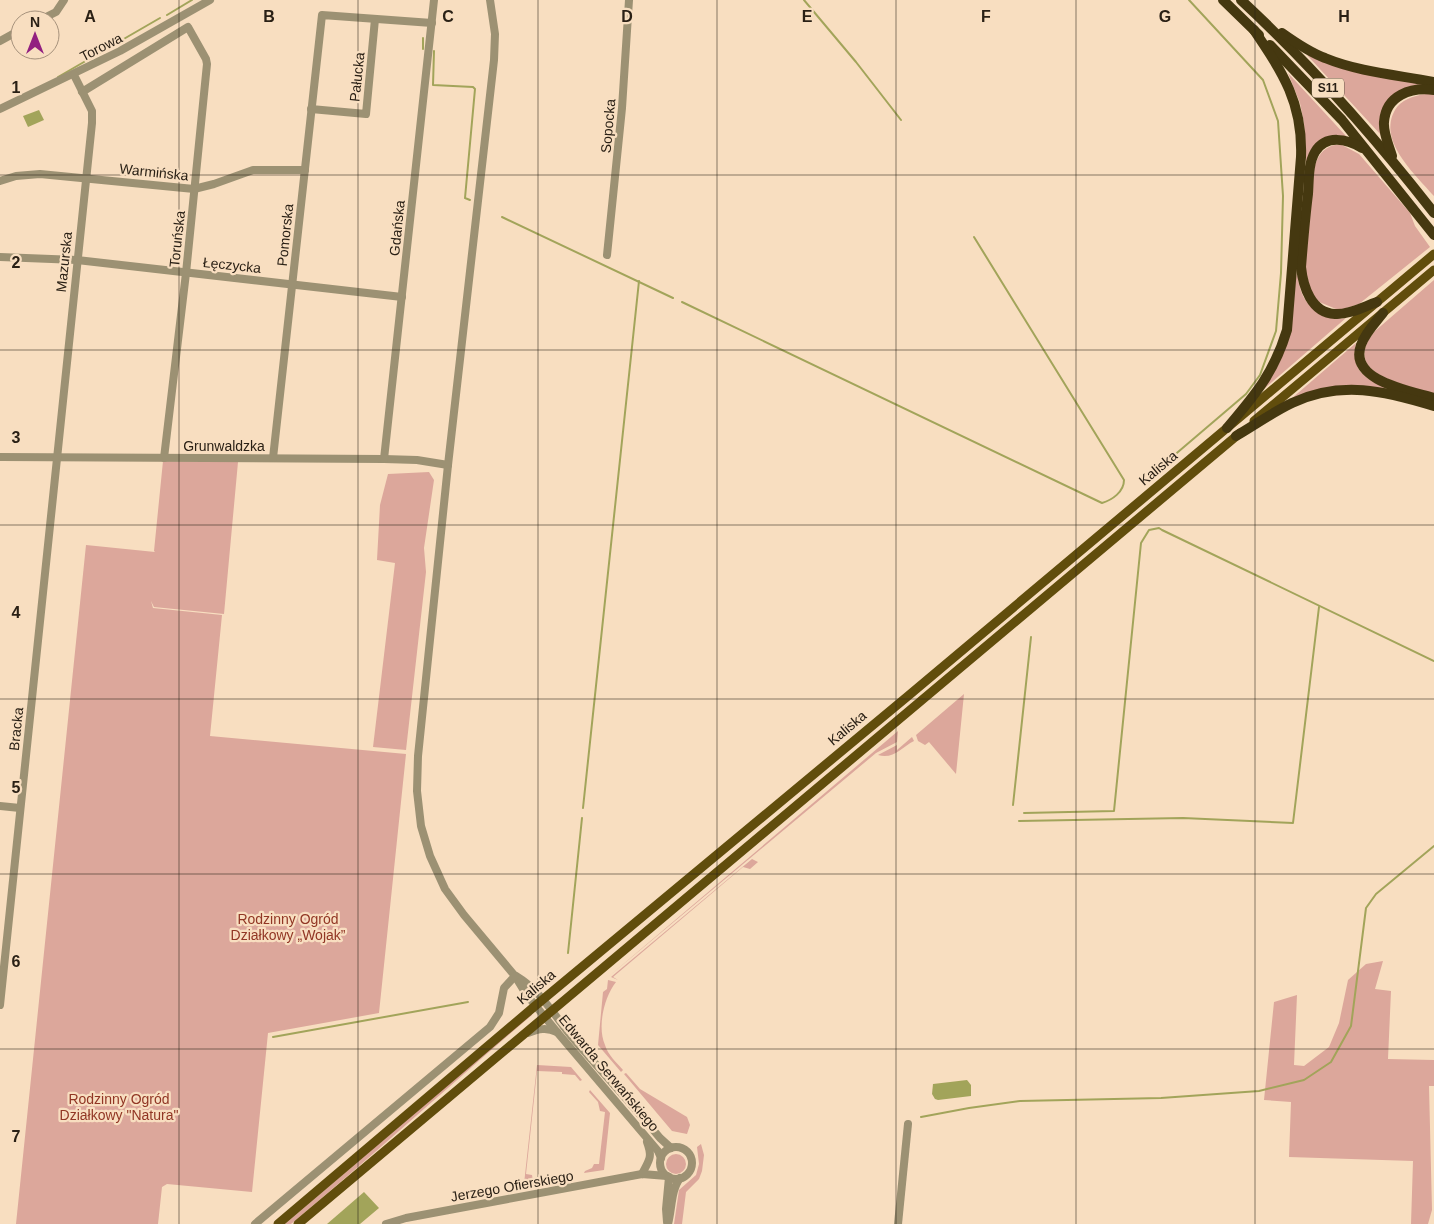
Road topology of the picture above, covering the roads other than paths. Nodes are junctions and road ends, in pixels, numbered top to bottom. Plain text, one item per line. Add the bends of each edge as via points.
1 (210, 0) edge
2 (434, 0) edge
3 (490, 0) edge
4 (629, 0) edge
5 (1222, 0) edge
6 (1241, 0) edge
7 (1258, 17) junction
8 (375, 19) junction
9 (432, 23) junction
10 (1254, 30) junction
11 (74, 74) junction
12 (1434, 82) edge
13 (1434, 90) edge
14 (82, 92) junction
15 (312, 109) junction
16 (0, 110) edge
17 (1368, 151) junction
18 (1394, 162) junction
19 (304, 170) junction
20 (85, 178) junction
21 (0, 181) edge
22 (194, 189) junction
23 (1433, 212) edge
24 (1434, 235) edge
25 (1434, 254) edge
26 (607, 255) dead end
27 (0, 257) edge
28 (77, 260) junction
29 (1434, 270) edge
30 (186, 273) junction
31 (292, 283) junction
32 (402, 297) junction
33 (1377, 302) junction
34 (1383, 313) junction
35 (1434, 398) edge
36 (1434, 406) edge
37 (1227, 428) junction
38 (1236, 436) junction
39 (0, 457) edge
40 (57, 457) junction
41 (164, 458) junction
42 (273, 458) junction
43 (384, 459) junction
44 (448, 465) junction
45 (0, 806) edge
46 (20, 808) junction
47 (515, 976) junction
48 (544, 999) junction
49 (0, 1004) edge
50 (535, 1006) junction
51 (548, 1013) junction
52 (557, 1032) junction
53 (522, 1035) junction
54 (908, 1124) dead end
55 (646, 1138) junction
56 (671, 1148) junction
57 (661, 1160) junction
58 (642, 1174) junction
59 (668, 1176) junction
60 (680, 1178) junction
61 (255, 1224) edge
62 (278, 1224) edge
63 (298, 1224) edge
64 (386, 1224) edge
65 (668, 1224) edge
66 (898, 1224) edge

1 - 11 street, Torowa
2 - 9 street, Gdańska
3 - 44 street via 494,66
4 - 26 street, Sopocka
5 - 10 highway, S11
6 - 7 highway, S11
7 - 12 highway via 1326,59
7 - 18 highway, S11 via 1328,87
8 - 9 street
8 - 15 street, Pomorska via 322,15
8 - 15 street, Pałucka via 366,114
9 - 32 street, Gdańska
10 - 17 highway, S11
10 - 37 highway via 1276,63 1295,102 1302,140 1301,157 1286,330 1281,350 1261,387
11 - 14 street, Mazurska
11 - 16 street, Torowa
13 - 18 highway via 1414,89 1390,105 1384,123
14 - 20 street, Mazurska via 92,111
14 - 22 street, Toruńska via 188,27 207,64
15 - 19 street, Pomorska
17 - 24 highway, S11
17 - 33 highway via 1355,143 1338,139 1328,141 1315,152 1310,172 1301,267 1306,291 1326,312 1345,313
18 - 23 highway, S11
19 - 22 street, Warmińska via 252,170
19 - 31 street, Pomorska
20 - 21 street, Warmińska via 40,174
20 - 22 street, Warmińska
20 - 28 street, Mazurska
22 - 30 street, Toruńska
25 - 33 main road, Kaliska
27 - 28 street, Łęczycka
28 - 30 street, Łęczycka
28 - 40 street, Mazurska
29 - 34 main road, Kaliska
30 - 31 street, Łęczycka
30 - 41 street, Toruńska
31 - 32 street, Łęczycka
31 - 42 street, Pomorska
32 - 43 street, Gdańska
33 - 37 main road, Kaliska
34 - 35 highway via 1360,347 1364,370 1379,381
34 - 38 main road, Kaliska
36 - 38 highway via 1370,390 1321,393 1292,403
37 - 48 main road, Kaliska
38 - 51 main road, Kaliska
39 - 40 street, Grunwaldzka
40 - 41 street, Grunwaldzka
40 - 46 street, Bracka
41 - 42 street, Grunwaldzka
42 - 43 street, Grunwaldzka
43 - 44 street, Grunwaldzka
44 - 47 street via 418,756 417,805 430,856 445,889
45 - 46 street
46 - 49 street, Bracka
47 - 48 street, Edwarda Serwańskiego
47 - 50 street, Edwarda Serwańskiego
47 - 61 street, Kaliska via 504,988 499,1013 490,1027
48 - 50 main road, Kaliska
48 - 51 street, Edwarda Serwańskiego
50 - 51 street, Edwarda Serwańskiego
50 - 62 main road, Kaliska
51 - 52 street, Edwarda Serwańskiego
51 - 53 main road, Kaliska
51 - 56 street, Edwarda Serwańskiego
52 - 53 street via 542,1028
52 - 55 street, Edwarda Serwańskiego
53 - 63 main road, Kaliska
54 - 66 street
55 - 57 street, Edwarda Serwańskiego via 661,1154
55 - 58 street via 651,1153
56 - 57 street
56 - 60 street via 683,1149 691,1159 689,1172
57 - 58 street
57 - 59 street via 662,1170
58 - 59 street
58 - 64 street, Jerzego Ofierskiego
59 - 60 street
59 - 65 street
60 - 65 street via 675,1187

